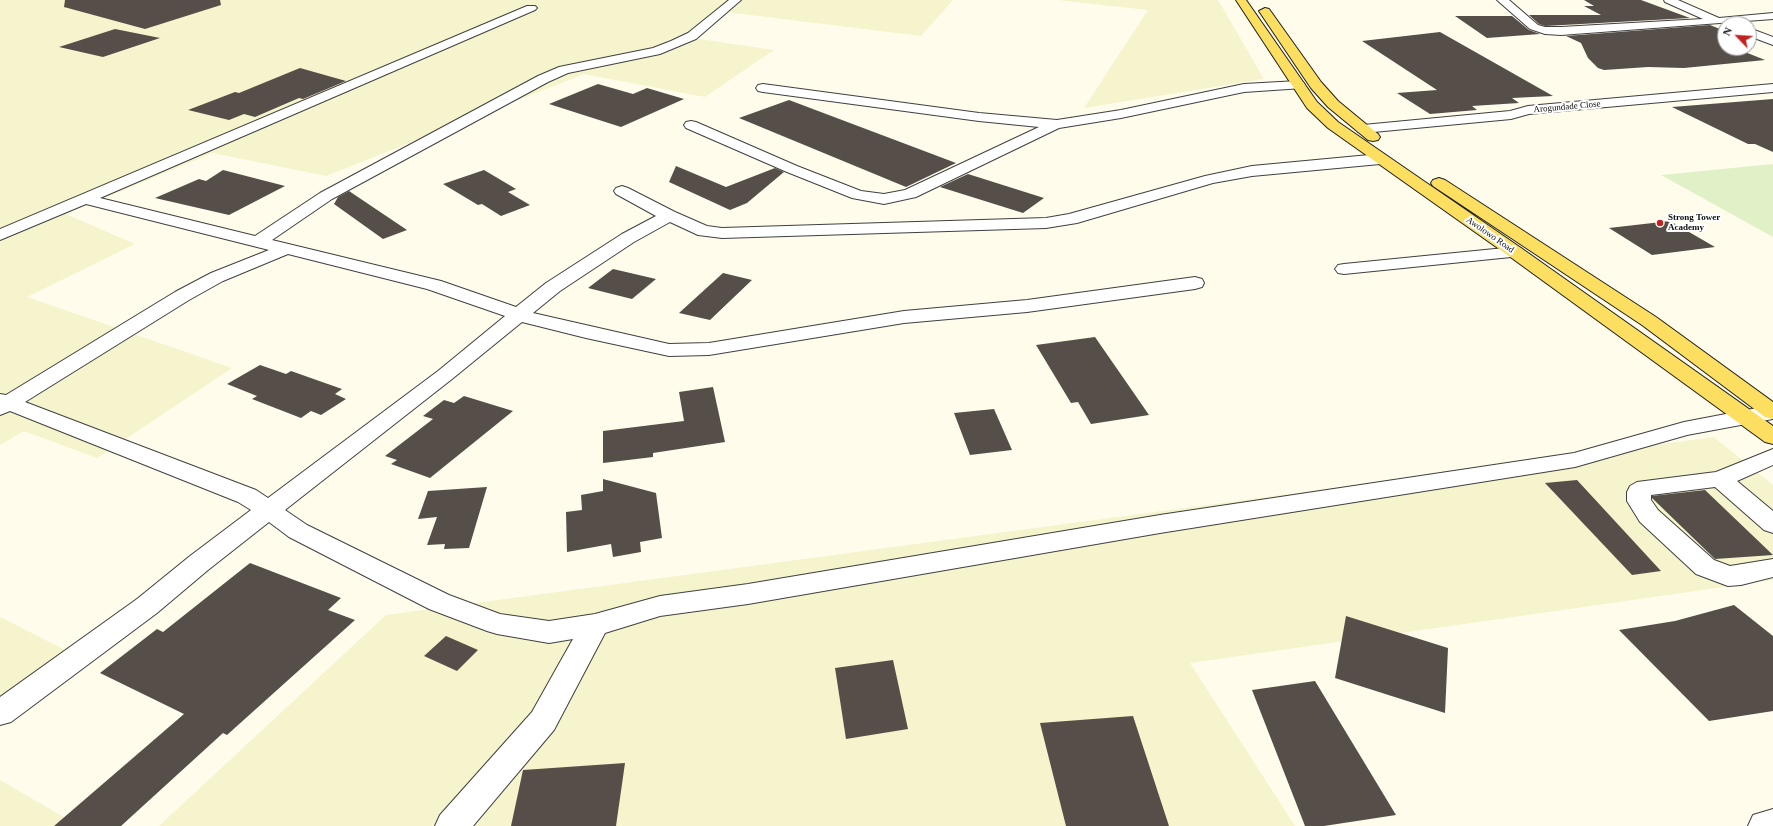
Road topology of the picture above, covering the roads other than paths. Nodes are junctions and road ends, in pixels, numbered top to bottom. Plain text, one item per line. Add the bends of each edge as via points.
1 (736, 0) edge
2 (1241, 0) edge
3 (1257, 0) edge
4 (1502, 0) edge
5 (1669, 0) edge
6 (531, 8) dead end
7 (1773, 16) edge
8 (1757, 18) edge
9 (1717, 20) edge
10 (1717, 23) edge
11 (1757, 35) edge
12 (1773, 41) edge
13 (1298, 85) junction
14 (763, 88) dead end
15 (1773, 88) edge
16 (1057, 124) junction
17 (691, 125) dead end
18 (1363, 129) junction
19 (1380, 159) junction
20 (622, 191) dead end
21 (84, 199) junction
22 (669, 216) junction
23 (0, 235) edge
24 (257, 242) junction
25 (286, 249) junction
26 (1515, 252) junction
27 (1344, 269) dead end
28 (1194, 283) dead end
29 (519, 315) junction
30 (3, 404) edge
31 (1773, 412) edge
32 (1745, 416) junction
33 (1773, 437) edge
34 (1773, 456) edge
35 (1720, 479) junction
36 (269, 510) junction
37 (1773, 524) edge
38 (1773, 568) edge
39 (595, 625) junction
40 (0, 713) edge
41 (1773, 824) edge
42 (452, 826) edge
43 (1765, 826) edge

1 - 24 street via 692,36 675,44 656,51 564,70 543,79 326,196
2 - 13 main road, Awolowo Road
3 - 18 main road, Awolowo Road via 1316,85 1333,104
4 - 10 street via 1534,27 1545,30
5 - 9 street
6 - 21 street
7 - 8 street
11 - 12 street
13 - 16 street via 1244,88 1122,114
13 - 19 main road, Awolowo Road via 1312,105 1333,125
14 - 16 street via 978,117
15 - 18 street, Arogundade Close via 1528,110 1511,115
16 - 17 street via 910,194 884,199 858,194 792,169
18 - 31 main road, Awolowo Road via 1402,160 1464,198 1649,322
19 - 22 street via 1252,171 1211,179 1046,223 722,233 704,232
19 - 26 main road, Awolowo Road
20 - 22 street
21 - 23 street
21 - 24 street
22 - 29 street via 628,238 553,287
24 - 25 street
25 - 29 street via 434,285
25 - 30 street via 217,277 182,296
26 - 27 street
26 - 32 main road, Awolowo Road
28 - 29 street via 1027,306 904,317 708,350 669,350
29 - 36 street
30 - 36 street via 247,496
31 - 32 street
32 - 33 main road, Awolowo Road
32 - 39 street via 1684,429 1575,460 1160,524 748,594 660,606
34 - 35 street
35 - 37 street
35 - 38 street via 1644,488 1639,492 1639,501 1649,516 1704,566 1728,576
36 - 39 street via 298,531 389,578 439,602 497,624 549,632
36 - 40 street via 147,606
39 - 42 street via 543,721
41 - 43 street

